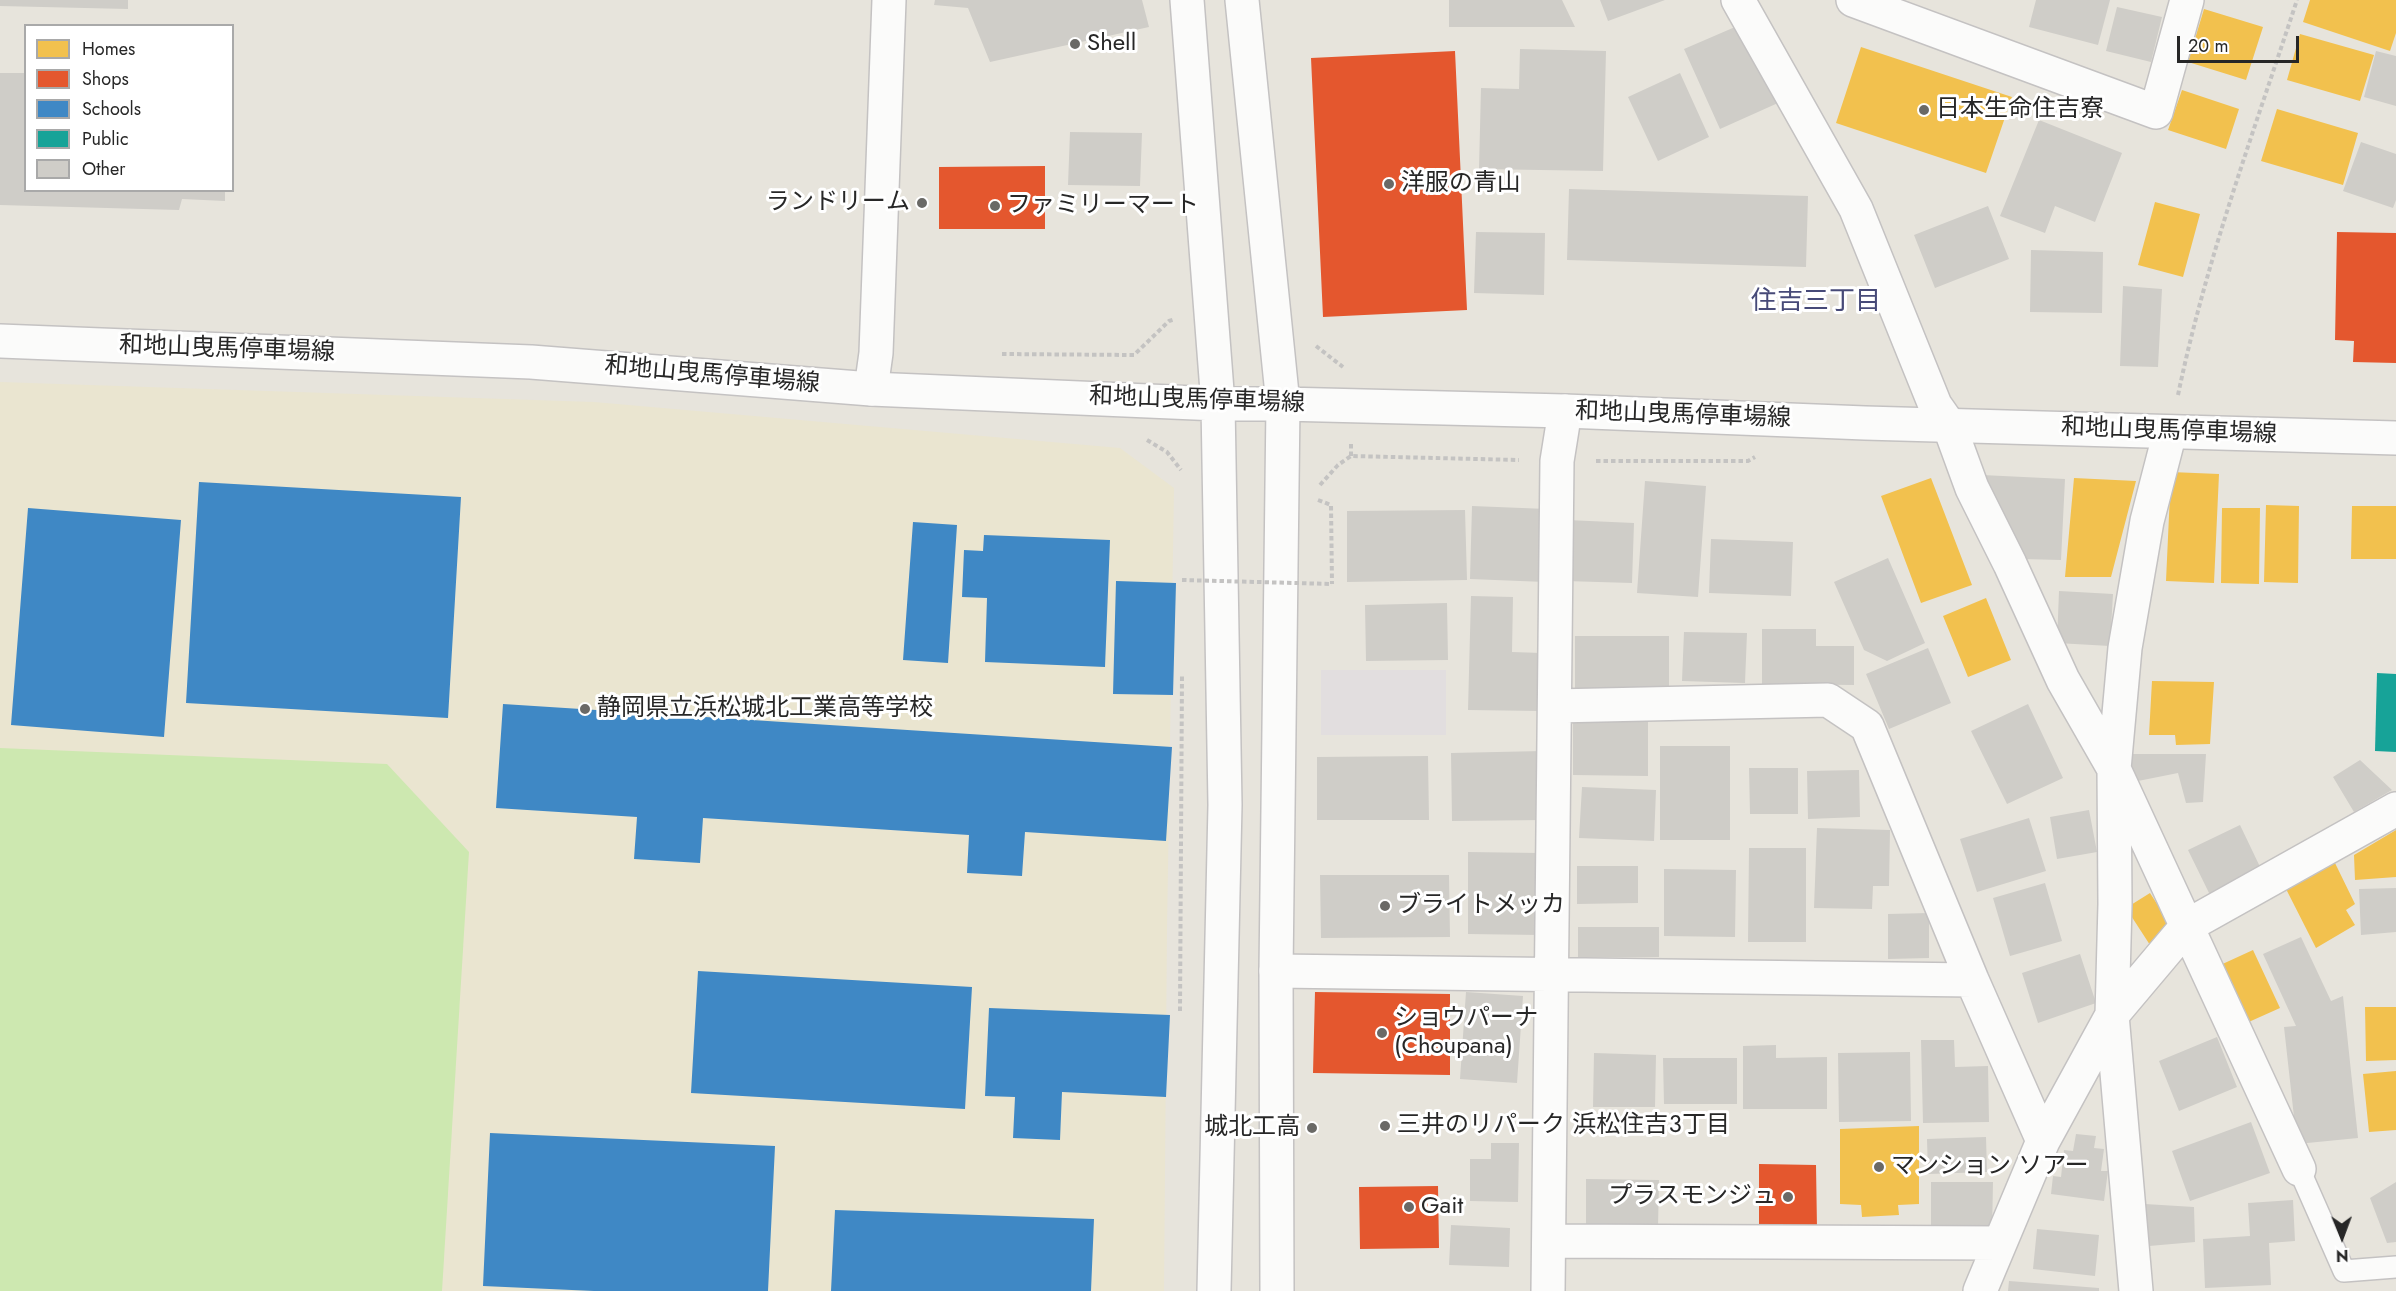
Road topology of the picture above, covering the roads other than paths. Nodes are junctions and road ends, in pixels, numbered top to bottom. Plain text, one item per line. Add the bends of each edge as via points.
1 (889, 0) edge
2 (1187, 0) edge
3 (1242, 0) edge
4 (1738, 0) edge
5 (1853, 0) edge
6 (2187, 0) edge
7 (0, 341) edge
8 (871, 389) junction
9 (1218, 404) junction
10 (1283, 404) junction
11 (1565, 411) junction
12 (1949, 425) junction
13 (2170, 432) junction
14 (2396, 438) edge
15 (1555, 706) junction
16 (2114, 769) junction
17 (2396, 809) edge
18 (2187, 926) junction
19 (1276, 971) junction
20 (1551, 974) junction
21 (1972, 980) junction
22 (2112, 1015) junction
23 (2043, 1141) junction
24 (2299, 1169) joint
25 (1549, 1241) junction
26 (2000, 1243) junction
27 (2396, 1267) edge
28 (1214, 1291) edge
29 (1277, 1291) edge
30 (1548, 1291) edge
31 (1980, 1291) edge
32 (2136, 1291) edge

1 - 8 street via 876,353
2 - 9 street
3 - 10 street
4 - 12 street via 1856,209 1935,405
5 - 6 street via 2156,112
7 - 8 street, 和地山曳馬停車場線 via 531,362
8 - 9 street, 和地山曳馬停車場線
9 - 10 street, 和地山曳馬停車場線
9 - 28 street via 1225,805
10 - 11 street, 和地山曳馬停車場線
10 - 19 street
11 - 12 street, 和地山曳馬停車場線
11 - 15 street via 1557,461
12 - 13 street, 和地山曳馬停車場線
12 - 16 street via 1972,488 2063,680
13 - 14 street, 和地山曳馬停車場線
13 - 16 street via 2143,544 2126,648
15 - 20 street
15 - 21 street via 1828,700 1838,706 1866,726
16 - 18 street
16 - 22 street
17 - 18 street
18 - 22 street
18 - 24 street
19 - 20 street
19 - 29 street
20 - 21 street
20 - 25 street
21 - 23 street
22 - 23 street
22 - 32 street
23 - 26 street
24 - 27 lane via 2344,1271
25 - 26 street
25 - 30 street
26 - 31 street

